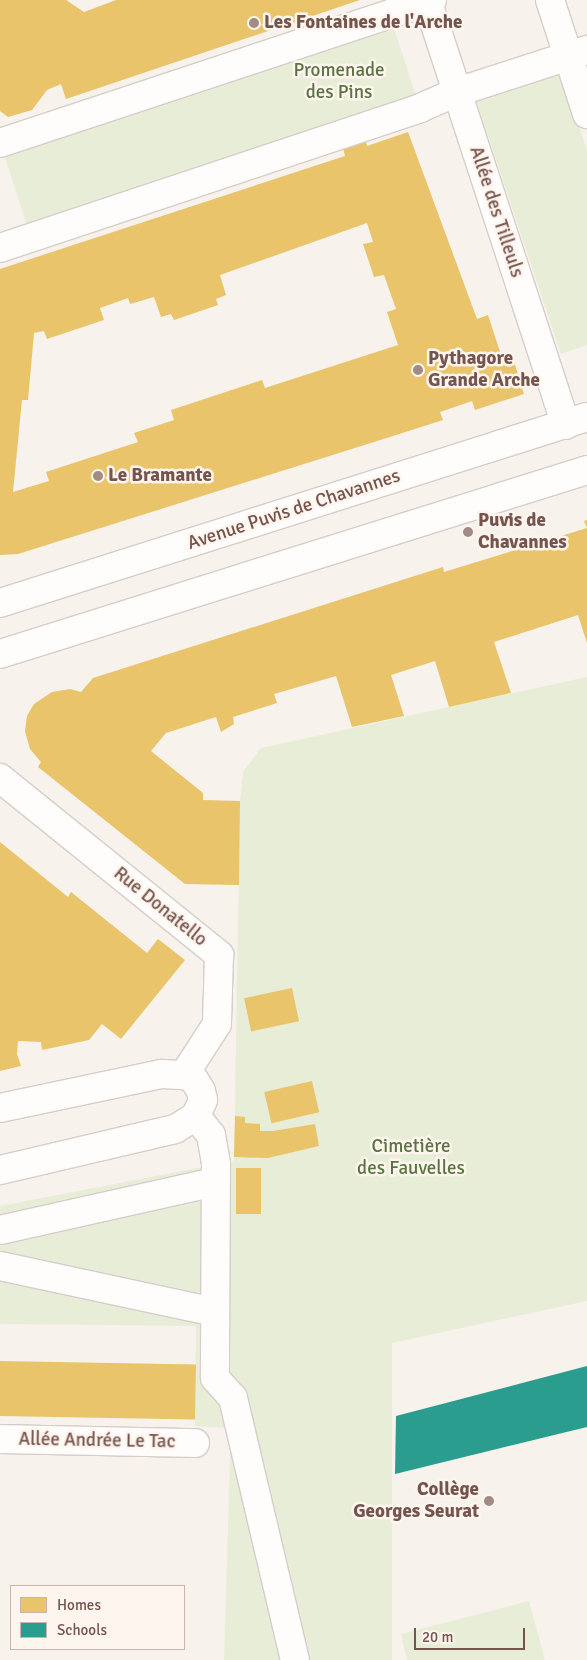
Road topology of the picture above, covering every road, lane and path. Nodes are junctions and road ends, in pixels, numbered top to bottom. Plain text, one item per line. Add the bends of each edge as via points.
1 (428, 0) edge
2 (550, 0) edge
3 (577, 53) edge
4 (457, 92) junction
5 (587, 114) edge
6 (0, 143) edge
7 (0, 248) edge
8 (576, 421) edge
9 (587, 470) edge
10 (0, 603) edge
11 (0, 654) edge
12 (0, 778) edge
13 (184, 1075) junction
14 (0, 1108) edge
15 (196, 1116) junction
16 (0, 1170) edge
17 (215, 1182) junction
18 (0, 1230) edge
19 (0, 1266) edge
20 (215, 1312) junction
21 (0, 1439) edge
22 (195, 1443) dead end
23 (294, 1660) edge

1 - 4 street, Allée des Tilleuls
1 - 6 street
2 - 3 street
3 - 4 street
3 - 5 street
4 - 7 street via 420,108
4 - 8 street, Allée des Tilleuls
8 - 10 street, Avenue Puvis de Chavannes
9 - 11 street
12 - 13 street, Rue Donatello via 219,955 217,1024
13 - 14 street via 162,1074
13 - 15 street via 193,1078 201,1091 203,1100
15 - 16 street via 175,1129
15 - 17 street via 211,1134
17 - 18 street
17 - 20 street
19 - 20 street
20 - 23 street via 215,1378 233,1398
21 - 22 street, Allée Andrée Le Tac

